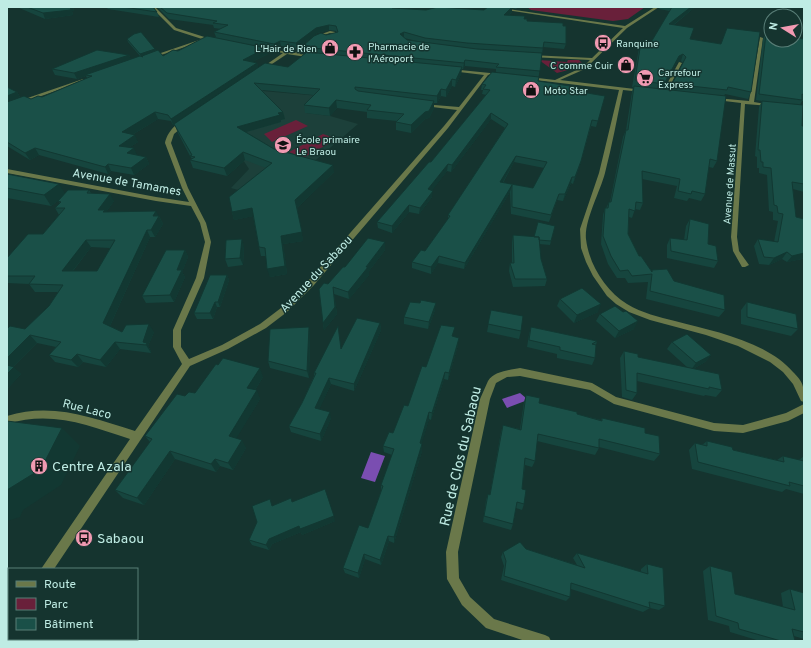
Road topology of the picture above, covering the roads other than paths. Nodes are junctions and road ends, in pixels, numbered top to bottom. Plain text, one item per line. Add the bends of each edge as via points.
1 (153, 7) edge
2 (488, 7) edge
3 (657, 7) edge
4 (626, 27) junction
5 (176, 29) junction
6 (321, 36) edge
7 (182, 38) dead end
8 (205, 38) junction
9 (761, 38) edge
10 (221, 42) edge
11 (250, 47) edge
12 (285, 54) junction
13 (295, 55) junction
14 (528, 56) edge
15 (315, 57) edge
16 (594, 59) junction
17 (145, 60) edge
18 (680, 63) edge
19 (584, 68) junction
20 (446, 70) edge
21 (254, 74) edge
22 (487, 74) junction
23 (494, 75) edge
24 (524, 78) edge
25 (88, 79) edge
26 (555, 81) junction
27 (583, 84) junction
28 (621, 88) junction
29 (650, 92) edge
30 (657, 93) edge
31 (664, 93) junction
32 (672, 94) edge
33 (711, 99) edge
34 (743, 102) junction
35 (751, 103) junction
36 (418, 104) edge
37 (774, 106) edge
38 (7, 107) edge
39 (461, 109) junction
40 (192, 117) edge
41 (7, 171) edge
42 (193, 204) junction
43 (745, 265) dead end
44 (186, 364) junction
45 (804, 398) edge
46 (804, 408) edge
47 (7, 420) edge
48 (136, 436) junction
49 (49, 568) edge
50 (545, 641) edge

1 - 5 street
2 - 4 street
3 - 4 street
4 - 16 street
5 - 7 street
5 - 8 street
6 - 13 street
8 - 10 street
8 - 17 street
9 - 35 street
11 - 12 street
12 - 13 street
12 - 21 street
13 - 15 street
14 - 16 street
16 - 19 street
18 - 31 street
19 - 26 street
19 - 27 street via 579,81
20 - 22 street
22 - 23 street
22 - 39 street, Avenue du Sabaou
24 - 26 street
25 - 38 street
26 - 27 street
27 - 28 street
28 - 29 street
28 - 45 street via 602,173 583,229 582,238 588,260 599,283 618,302 646,316 725,337 752,348 777,363 796,380
30 - 31 street
31 - 32 street
33 - 34 street
34 - 35 street
34 - 43 street, Avenue de Massut via 734,237 736,251
35 - 37 street
36 - 39 street
39 - 44 street, Avenue du Sabaou via 311,283 284,310 263,326 226,347
40 - 42 street via 174,129 168,137 168,143
41 - 42 street, Avenue de Tamames
42 - 44 street, Avenue de Tamames via 208,242 200,278 177,330 177,347
44 - 48 street
46 - 50 street, Rue de Clos du Sabaou via 788,417 743,429 714,427 614,400 592,387 520,372 505,374 492,381 485,398 452,552 453,579 466,601 490,624
47 - 48 street, Rue Laco via 16,416 53,413
48 - 49 street

